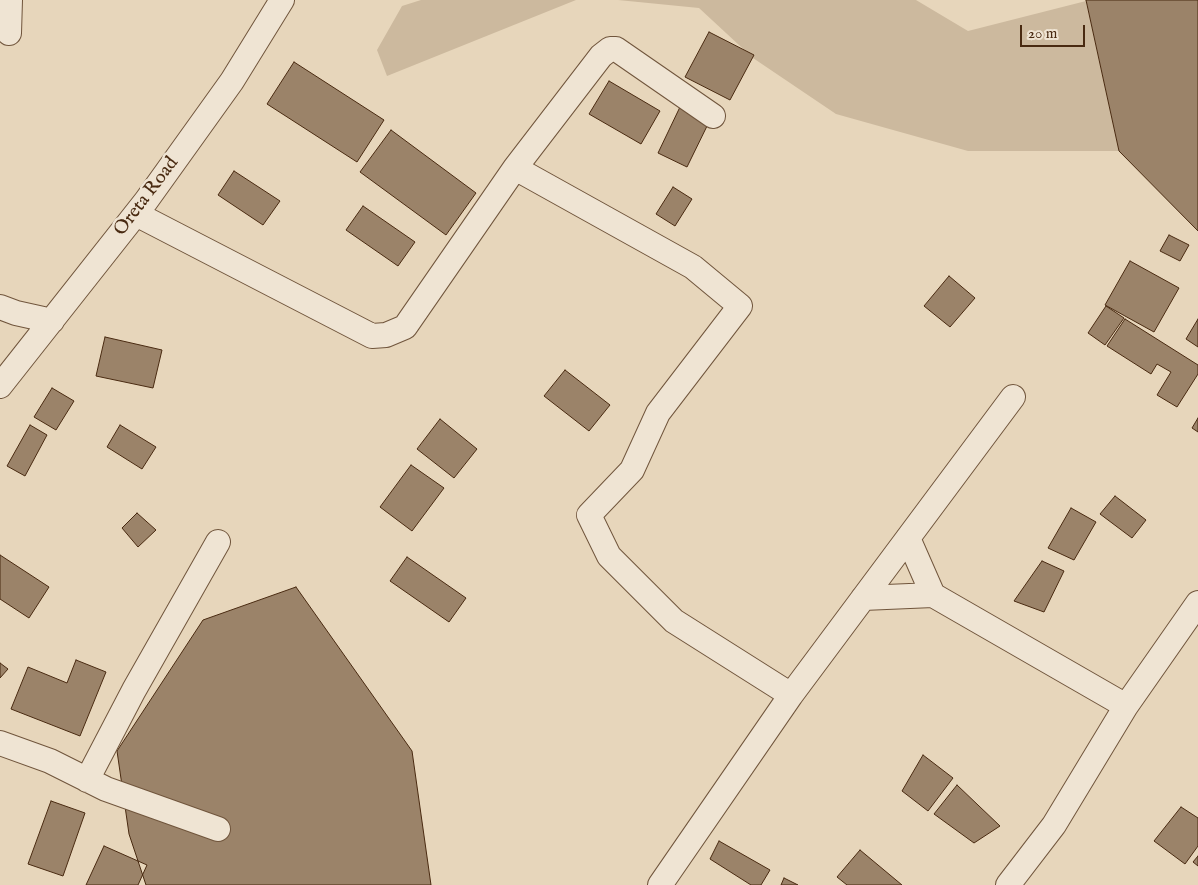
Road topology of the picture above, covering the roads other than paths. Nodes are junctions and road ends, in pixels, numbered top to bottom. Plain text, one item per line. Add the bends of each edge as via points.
1 (10, 0) edge
2 (282, 0) edge
3 (9, 33) dead end
4 (713, 116) dead end
5 (515, 168) junction
6 (136, 214) junction
7 (0, 307) edge
8 (52, 321) junction
9 (0, 386) edge
10 (1013, 397) dead end
11 (908, 538) junction
12 (218, 542) dead end
13 (933, 595) junction
14 (863, 598) junction
15 (1198, 603) edge
16 (791, 695) junction
17 (1126, 706) junction
18 (0, 743) edge
19 (88, 780) junction
20 (218, 828) dead end
21 (660, 885) edge
22 (1008, 885) edge

1 - 3 street
2 - 6 street, Oreta Road via 232,81
4 - 5 street via 616,49 610,49 601,56
5 - 6 street via 404,327 386,335 372,336
5 - 16 street via 693,267 740,306 658,413 632,470 590,515 609,556 674,621
6 - 8 street, Oreta Road
7 - 8 street
8 - 9 street, Oreta Road
10 - 11 street
11 - 13 street
11 - 14 street
12 - 19 street via 134,690
13 - 14 street
13 - 17 street
14 - 16 street
15 - 17 street
16 - 21 street
17 - 22 street via 1054,825
18 - 19 street via 50,761
19 - 20 street

